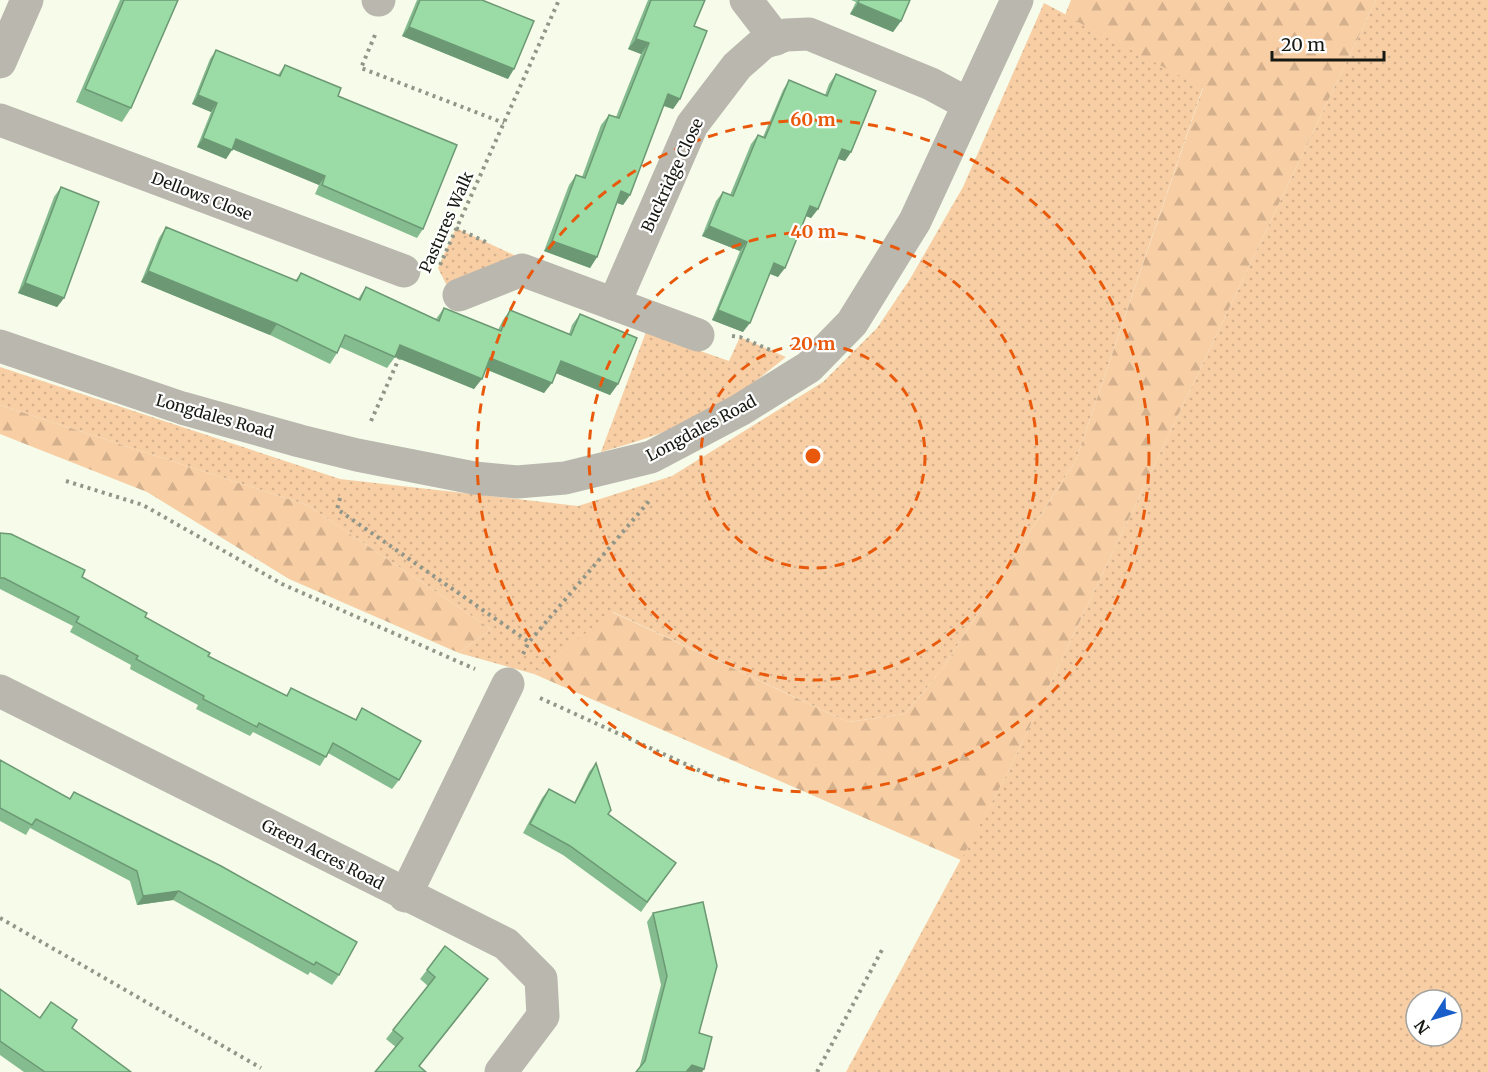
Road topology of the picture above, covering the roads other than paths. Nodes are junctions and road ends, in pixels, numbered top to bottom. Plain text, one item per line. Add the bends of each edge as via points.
1 (27, 0) edge
2 (1017, 0) edge
3 (750, 2) edge
4 (776, 39) junction
5 (0, 62) edge
6 (968, 104) junction
7 (0, 120) edge
8 (404, 271) dead end
9 (459, 295) dead end
10 (614, 304) junction
11 (698, 335) road end
12 (0, 346) edge
13 (508, 684) road end
14 (0, 691) edge
15 (405, 896) junction
16 (501, 1072) edge

1 - 5 street
2 - 6 street, Longdales Road
3 - 4 street
4 - 6 street, Buckridge Close via 809,34 931,84
4 - 10 street, Buckridge Close via 763,43 737,66 692,125
6 - 12 street, Longdales Road via 915,221 852,323 809,367 740,410 651,457 565,478 517,482 474,478 357,455 182,408
7 - 8 street, Dellows Close
9 - 10 street via 522,270
10 - 11 street
13 - 15 street
14 - 15 street, Green Acres Road
15 - 16 street, Green Acres Road via 506,944 542,979 543,1016

